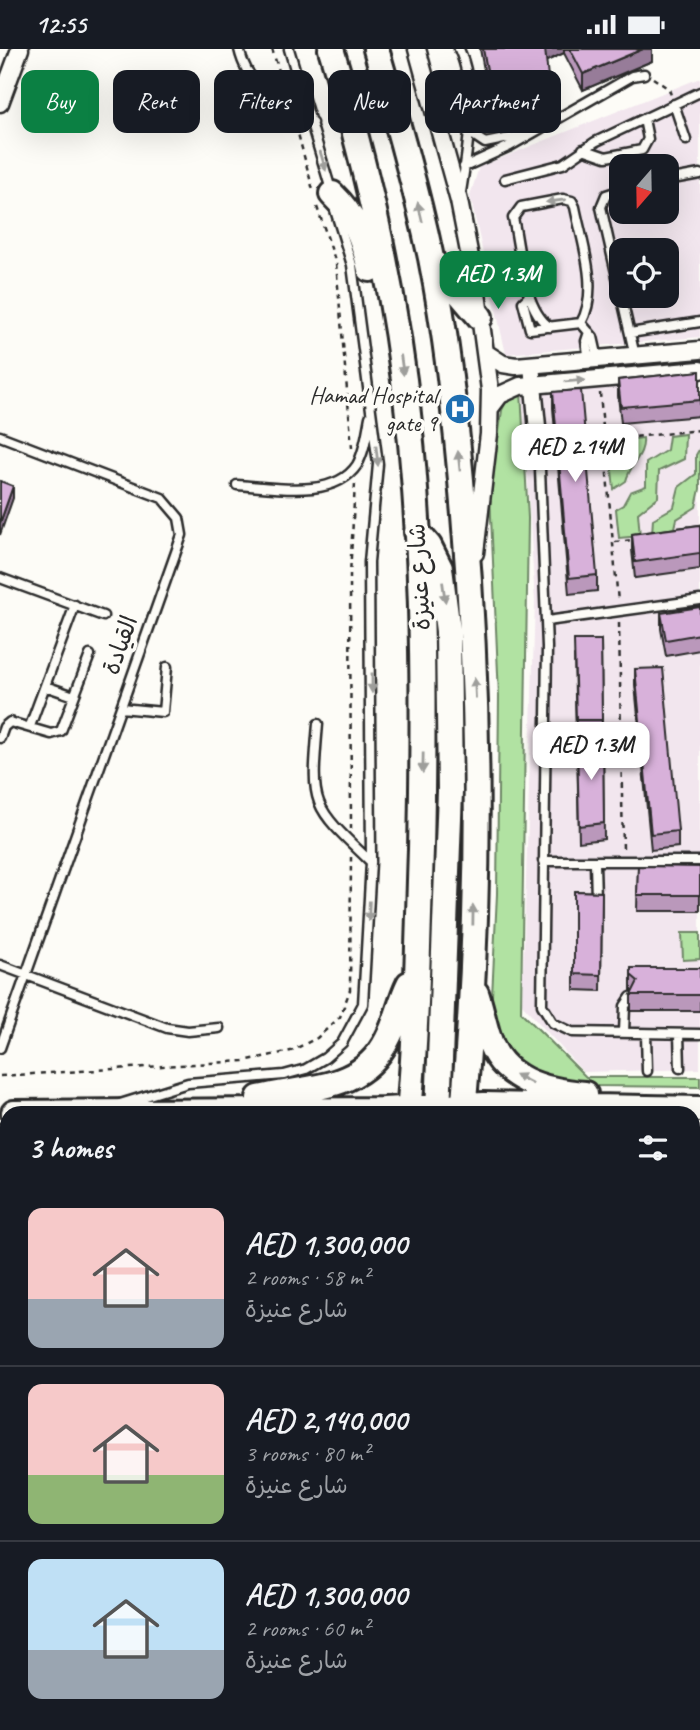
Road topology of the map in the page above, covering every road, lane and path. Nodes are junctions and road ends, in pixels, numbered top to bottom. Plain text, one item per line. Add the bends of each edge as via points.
1 (20, 49) edge
2 (239, 49) edge
3 (272, 49) edge
4 (289, 49) edge
5 (331, 49) edge
6 (376, 49) edge
7 (417, 49) edge
8 (459, 49) edge
9 (248, 70) edge
10 (279, 70) edge
11 (295, 70) edge
12 (465, 70) edge
13 (5, 72) edge
14 (644, 74) joint
15 (700, 92) edge
16 (0, 103) edge
17 (674, 104) junction
18 (644, 119) junction
19 (314, 131) edge
20 (298, 133) edge
21 (467, 133) edge
22 (470, 133) edge
23 (530, 134) junction
24 (686, 140) dead end
25 (583, 149) junction
26 (464, 167) junction
27 (700, 174) edge
28 (679, 178) edge
29 (505, 180) dead end
30 (332, 194) junction
31 (609, 194) edge
32 (459, 201) junction
33 (431, 259) junction
34 (530, 295) junction
35 (391, 297) junction
36 (480, 317) junction
37 (700, 322) edge
38 (581, 323) junction
39 (550, 327) junction
40 (700, 327) edge
41 (630, 333) junction
42 (700, 350) edge
43 (485, 353) junction
44 (635, 356) junction
45 (594, 359) junction
46 (532, 365) junction
47 (700, 370) edge
48 (533, 385) junction
49 (600, 392) dead end
50 (491, 407) junction
51 (371, 411) junction
52 (700, 430) edge
53 (0, 436) edge
54 (606, 440) junction
55 (354, 469) junction
56 (237, 485) dead end
57 (417, 532) junction
58 (639, 539) edge
59 (615, 542) junction
60 (0, 578) edge
61 (470, 580) junction
62 (700, 600) edge
63 (75, 605) junction
64 (619, 613) junction
65 (103, 616) dead end
66 (547, 621) junction
67 (90, 655) dead end
68 (167, 667) dead end
69 (45, 686) junction
70 (74, 696) junction
71 (121, 708) junction
72 (318, 724) dead end
73 (30, 726) junction
74 (0, 738) edge
75 (351, 843) junction
76 (543, 861) junction
77 (700, 861) edge
78 (371, 862) junction
79 (623, 862) junction
80 (595, 863) junction
81 (596, 899) edge
82 (0, 965) edge
83 (417, 972) junction
84 (24, 974) junction
85 (471, 984) junction
86 (631, 997) edge
87 (219, 1028) dead end
88 (624, 1033) junction
89 (646, 1034) junction
90 (679, 1034) junction
91 (700, 1034) edge
92 (0, 1048) edge
93 (680, 1068) dead end
94 (647, 1071) dead end
95 (0, 1076) edge
96 (120, 1106) edge
97 (241, 1106) edge
98 (436, 1106) edge
99 (437, 1106) edge
100 (438, 1106) edge
101 (680, 1106) edge

1 - 13 street
2 - 9 lane
3 - 10 path
4 - 11 lane
5 - 35 main road, شارع عنيزة via 370,189
33 -> 6 main road, شارع عنيزة
7 - 32 street, شارع عنيزة
8 - 12 lane
13 - 16 street
14 - 17 path via 669,89
14 - 23 lane via 632,76
15 - 17 lane
17 - 18 lane
17 - 24 lane
18 - 25 lane
18 - 25 lane via 648,142 642,150 606,157
19 -> 30 lane
20 - 55 path via 336,263
21 - 26 lane
22 - 23 lane via 485,143
23 - 26 lane
25 - 29 lane via 555,167
26 - 32 lane
27 - 28 lane
30 - 35 main road via 354,220 373,277
30 - 51 lane via 352,265
31 - 41 lane via 601,207
32 - 36 street, شارع عنيزة
33 - 36 main road
61 -> 33 main road, شارع عنيزة via 447,356
38 -> 34 lane via 590,290 575,207 569,200 514,212
34 - 39 lane via 537,316
34 - 39 lane via 523,302 527,325 534,330
35 -> 57 main road, شارع عنيزة via 409,424
36 - 43 street, شارع عنيزة
37 - 40 lane
37 - 41 lane
38 - 39 lane
38 - 45 lane via 595,340
41 - 44 lane
42 - 44 street
43 - 46 street via 503,364
43 - 50 street, شارع عنيزة
44 - 45 street
45 - 46 street
46 - 48 lane
48 -> 47 street
48 - 50 street via 506,391
48 - 66 lane
49 - 54 path
50 - 61 street, شارع عنيزة
51 - 55 lane
51 -> 78 lane via 378,481 369,562
52 - 54 path
53 - 71 lane, القيادة via 154,495 169,504 179,518 181,543
54 - 59 path
55 - 56 lane via 341,479 313,488
55 - 75 path
57 -> 83 main road, شارع عنيزة via 423,667
57 -> 99 main road via 440,568 448,631 449,843
58 - 59 path
59 - 64 path
60 - 63 lane
85 -> 61 main road, شارع عنيزة via 477,727
62 - 64 lane
63 - 65 lane
63 - 69 lane
64 - 66 lane
64 - 79 path
66 - 76 lane
67 - 70 lane
68 - 71 lane via 163,712
69 - 70 lane
69 - 73 lane
70 - 73 lane via 58,733
71 - 84 lane, القيادة
72 - 75 lane via 315,797 323,814
73 - 74 lane via 10,722
75 - 78 lane
75 - 95 path via 350,990 340,1017 317,1038 291,1051 244,1061
76 - 80 lane
76 - 88 lane via 540,991 545,1011 553,1023 572,1032
77 - 79 lane
78 -> 96 lane via 366,993 355,1024 334,1051 295,1073 166,1088
79 - 80 lane
80 - 81 lane
82 - 84 lane
83 - 97 main road via 404,993 386,1043 364,1068 338,1083
83 - 98 main road, شارع عنيزة
84 - 87 lane via 167,1028
84 - 92 lane, القيادة
85 - 100 main road, شارع عنيزة
101 -> 85 main road via 557,1091 518,1077 491,1045
86 - 88 lane via 625,1006
88 - 89 lane
89 - 90 lane
89 - 94 lane
90 - 91 lane
90 - 93 lane

